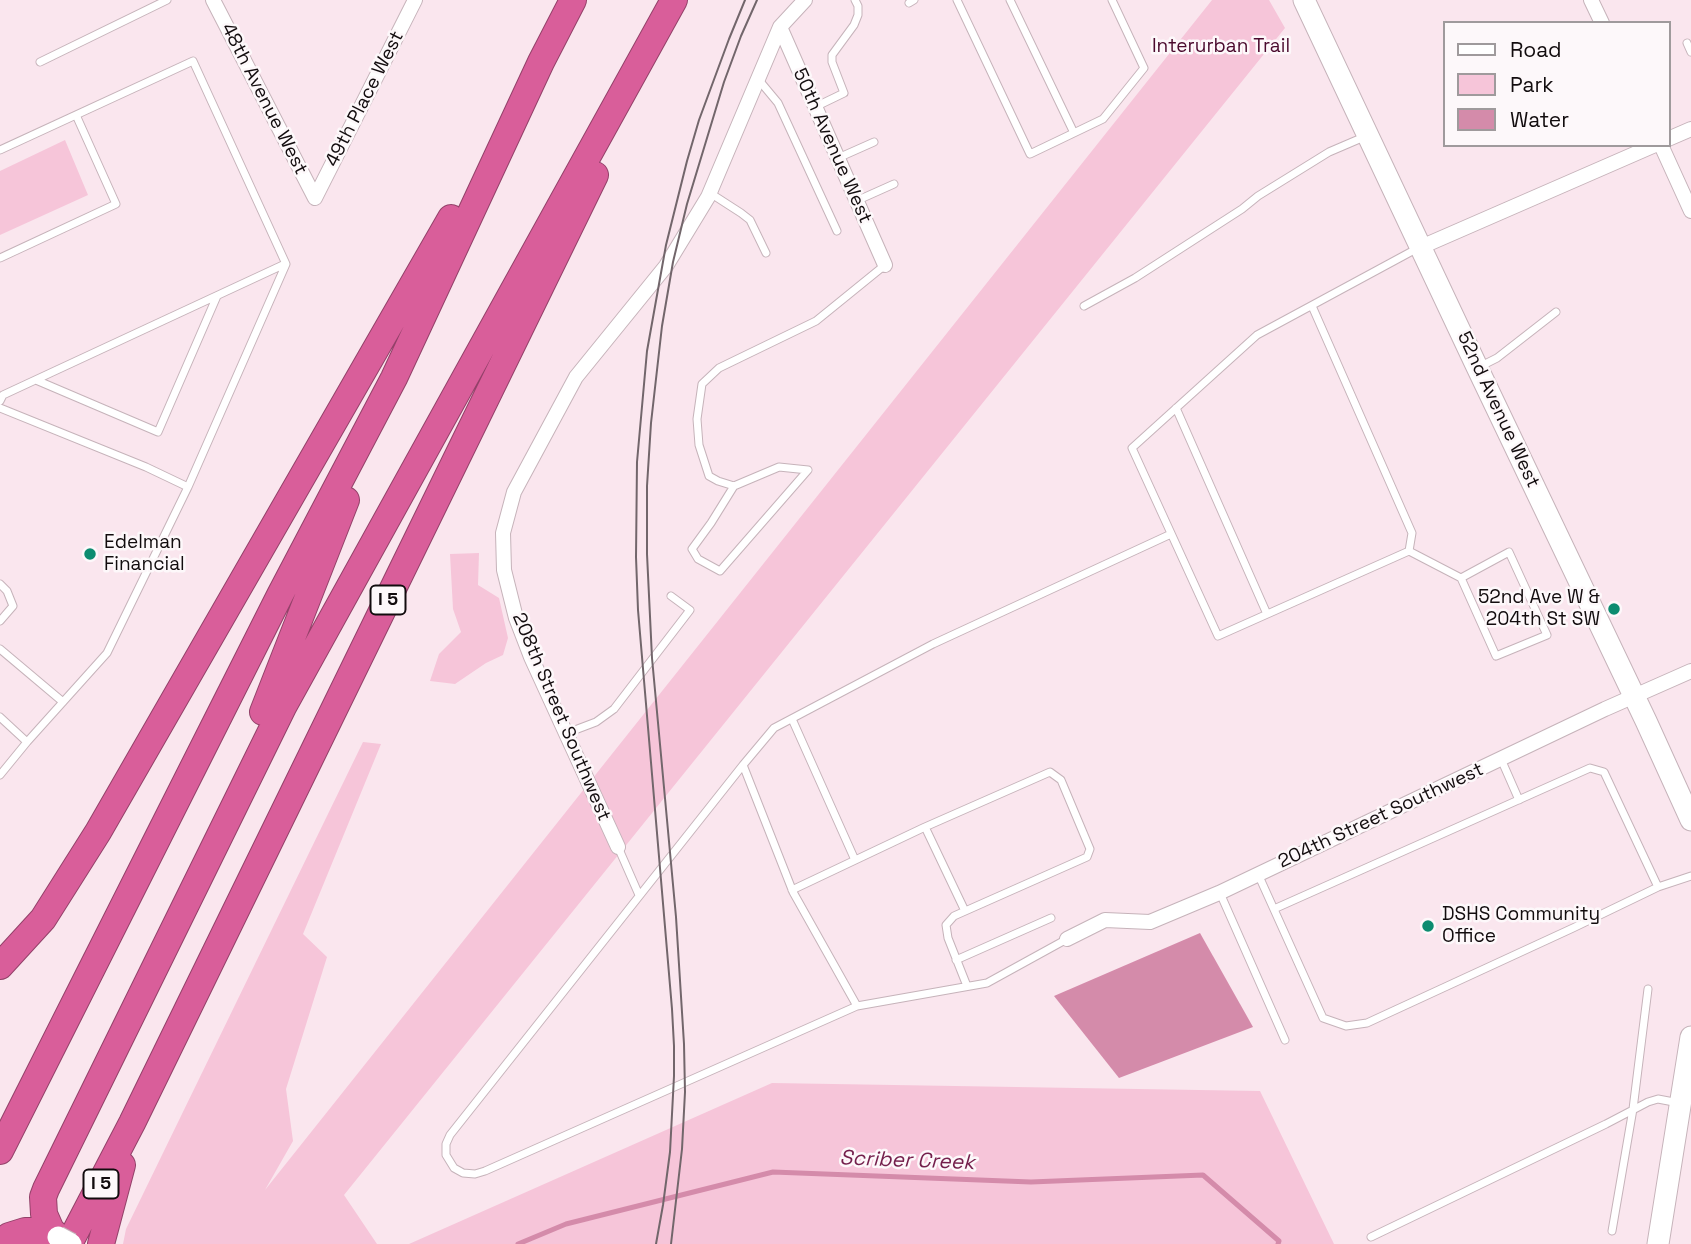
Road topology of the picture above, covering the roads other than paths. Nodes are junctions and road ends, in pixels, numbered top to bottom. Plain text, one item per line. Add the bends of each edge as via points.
1 (167, 0) edge
2 (213, 0) edge
3 (415, 0) edge
4 (573, 0) edge
5 (805, 0) edge
6 (855, 0) edge
7 (957, 0) edge
8 (1010, 0) edge
9 (1112, 0) edge
10 (1304, 0) edge
11 (1591, 0) edge
12 (669, 9) edge
13 (1601, 21) edge
14 (780, 27) junction
15 (1687, 43) dead end
16 (1691, 52) edge
17 (40, 62) dead end
18 (541, 62) junction
19 (758, 79) junction
20 (815, 107) junction
21 (76, 115) junction
22 (1691, 129) edge
23 (1074, 133) junction
24 (1368, 135) junction
25 (1670, 138) edge
26 (874, 142) dead end
27 (1650, 147) edge
28 (1662, 147) edge
29 (0, 150) edge
30 (838, 158) junction
31 (894, 184) dead end
32 (710, 192) junction
33 (314, 198) joint
34 (856, 201) junction
35 (1691, 211) edge
36 (837, 231) dead end
37 (1421, 247) junction
38 (766, 253) dead end
39 (0, 258) edge
40 (286, 264) junction
41 (885, 265) joint
42 (218, 296) junction
43 (1084, 306) dead end
44 (1312, 306) junction
45 (1556, 312) dead end
46 (1477, 367) junction
47 (394, 378) junction
48 (36, 380) junction
49 (0, 401) edge
50 (0, 408) edge
51 (1176, 408) junction
52 (734, 486) junction
53 (188, 487) junction
54 (1171, 534) junction
55 (1409, 551) junction
56 (1461, 578) junction
57 (0, 584) edge
58 (671, 596) dead end
59 (1267, 614) junction
60 (0, 621) edge
61 (0, 649) edge
62 (1691, 671) edge
63 (1634, 696) junction
64 (63, 702) junction
65 (0, 717) edge
66 (792, 719) junction
67 (566, 733) junction
68 (27, 741) junction
69 (1502, 759) junction
70 (743, 765) junction
71 (0, 775) edge
72 (1519, 800) junction
73 (1691, 820) edge
74 (925, 828) junction
75 (618, 847) joint
76 (855, 860) junction
77 (1258, 874) junction
78 (1691, 876) edge
79 (1658, 887) junction
80 (792, 890) junction
81 (1219, 892) junction
82 (639, 895) junction
83 (1274, 909) junction
84 (965, 911) junction
85 (1051, 918) dead end
86 (1067, 939) joint
87 (956, 960) junction
88 (0, 966) edge
89 (967, 986) junction
90 (1648, 989) dead end
91 (858, 1006) junction
92 (1691, 1037) edge
93 (1285, 1040) dead end
94 (1680, 1103) junction
95 (1633, 1109) junction
96 (74, 1110) junction
97 (132, 1123) junction
98 (0, 1151) edge
99 (1612, 1231) dead end
100 (1371, 1237) dead end
101 (66, 1242) edge
102 (1, 1244) edge
103 (26, 1244) edge
104 (101, 1244) edge
105 (1658, 1244) edge

1 - 17 lane
2 - 33 street, 48th Avenue West
3 - 33 street, 49th Place West
4 - 18 highway
5 - 14 street, 208th Street Southwest
6 - 20 lane via 858,15 854,25 832,55 844,93
7 - 23 lane via 1030,154
8 - 23 lane
9 - 23 lane via 1144,68 1103,119
10 - 24 street, 52nd Avenue West
11 - 13 street
12 - 96 highway via 283,706
12 - 97 highway, I 5 via 584,201
14 - 19 street, 208th Street Southwest
14 - 20 street, 50th Avenue West
15 - 16 lane
18 - 47 highway
18 - 88 highway via 98,832 43,919
19 - 32 street, 208th Street Southwest
19 - 36 lane via 779,103
20 - 30 street, 50th Avenue West
21 - 29 lane
21 - 39 lane via 116,204
21 - 40 lane via 193,61
22 - 25 street
24 - 37 street, 52nd Avenue West
24 - 43 lane via 1329,152
26 - 30 lane
27 - 37 street
28 - 35 street
30 - 34 street, 50th Avenue West
31 - 34 lane
32 - 38 lane via 750,220
32 - 67 street, 208th Street Southwest via 666,266 576,377 514,492 503,533 504,570 516,618
34 - 41 street, 50th Avenue West
37 - 44 lane
37 - 46 street, 52nd Avenue West
40 - 42 lane
40 - 53 lane
41 - 52 lane via 816,321 719,368 702,384 697,419 703,460 709,476
42 - 48 lane
42 - 48 lane via 158,432
44 - 51 lane via 1257,335
44 - 55 lane via 1412,533
45 - 46 lane via 1497,358
46 - 63 street, 52nd Avenue West
47 - 96 highway via 268,702
47 - 98 highway
48 - 49 lane via 3,395
50 - 53 lane
51 - 54 lane via 1132,448
51 - 59 lane
52 - 52 lane via 779,467 807,470 720,571 698,559 692,549
53 - 64 lane via 107,653
54 - 59 lane via 1218,636
54 - 66 lane via 933,644
55 - 56 lane
55 - 59 lane
56 - 56 lane via 1496,656 1547,635 1509,552
57 - 60 lane via 13,606
58 - 67 lane via 690,610 614,709 596,722
61 - 64 lane
62 - 63 street, 204th Street Southwest
63 - 69 street, 204th Street Southwest
63 - 73 street, 52nd Avenue West
64 - 68 lane
65 - 68 lane
66 - 70 lane via 774,728
66 - 76 lane
67 - 75 street, 208th Street Southwest
68 - 71 lane
69 - 72 lane
69 - 77 street, 204th Street Southwest
70 - 80 lane
70 - 82 lane
72 - 79 lane via 1590,768 1604,772
72 - 83 lane
74 - 76 lane
74 - 84 lane
74 - 84 lane via 1050,772 1061,780 1090,849 1087,857
75 - 82 lane
76 - 80 lane
77 - 81 street, 204th Street Southwest
77 - 83 lane
78 - 79 lane
79 - 83 lane via 1367,1023 1346,1026 1323,1018
80 - 91 lane
81 - 86 street, 204th Street Southwest via 1150,922 1105,920
81 - 93 lane
82 - 91 lane via 450,1135 445,1151 454,1168 463,1173 485,1171
84 - 87 lane via 946,925
85 - 87 lane
86 - 89 lane via 987,983
87 - 89 lane
89 - 91 lane
90 - 95 lane
92 - 94 street
94 - 95 lane via 1658,1099
94 - 105 street
95 - 99 lane
95 - 100 lane
96 - 101 highway via 43,1197 47,1223
97 - 101 highway, I 5
97 - 104 highway
101 - 102 highway via 41,1231 24,1231
101 - 103 highway via 40,1239

